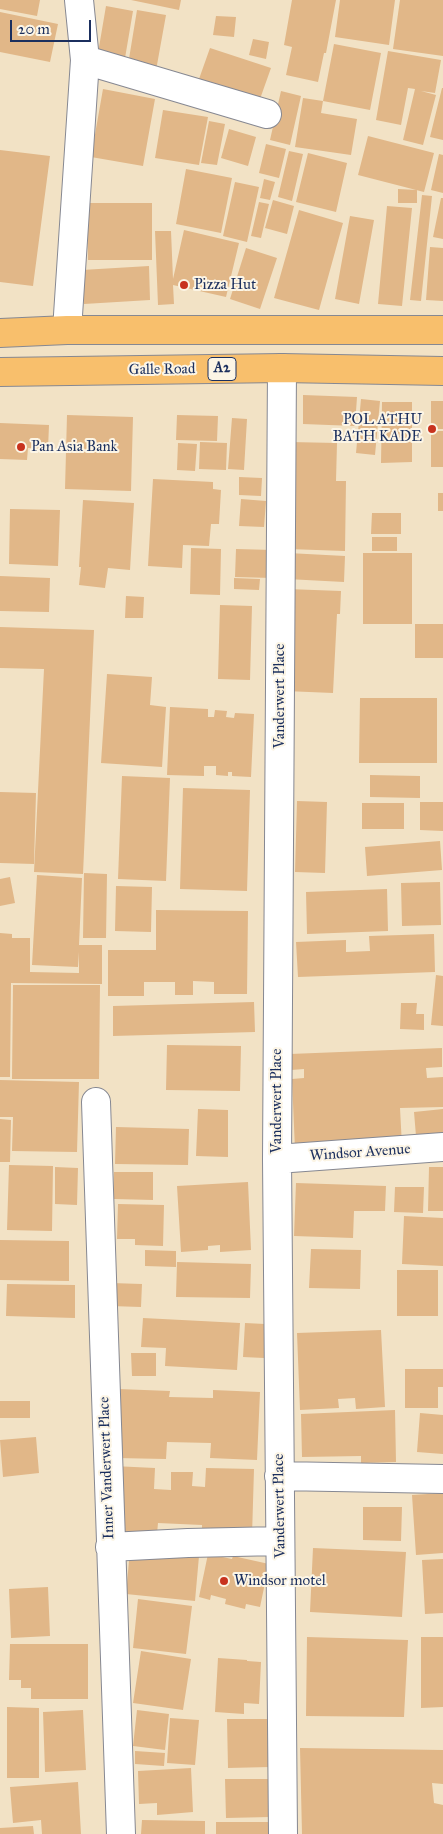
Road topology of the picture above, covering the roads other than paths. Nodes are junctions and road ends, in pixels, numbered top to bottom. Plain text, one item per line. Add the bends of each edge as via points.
1 (79, 0) edge
2 (86, 60) junction
3 (267, 114) dead end
4 (67, 330) junction
5 (443, 330) edge
6 (0, 332) edge
7 (282, 368) junction
8 (443, 371) edge
9 (0, 372) edge
10 (96, 1102) dead end
11 (443, 1147) edge
12 (277, 1160) junction
13 (279, 1476) junction
14 (443, 1479) edge
15 (280, 1541) junction
16 (110, 1547) junction
17 (120, 1834) edge
18 (283, 1834) edge

1 - 2 street
2 - 3 street
2 - 4 street
4 - 5 highway
4 - 6 highway
7 - 8 highway, Galle Road / A2
7 - 9 highway, Galle Road / A2
7 - 12 street, Vanderwert Place
10 - 16 street, Inner Vanderwert Place
11 - 12 street, Windsor Avenue
12 - 13 street, Vanderwert Place
13 - 14 street
13 - 15 street, Vanderwert Place
15 - 16 street
15 - 18 street, Vanderwert Place
16 - 17 street, Inner Vanderwert Place

